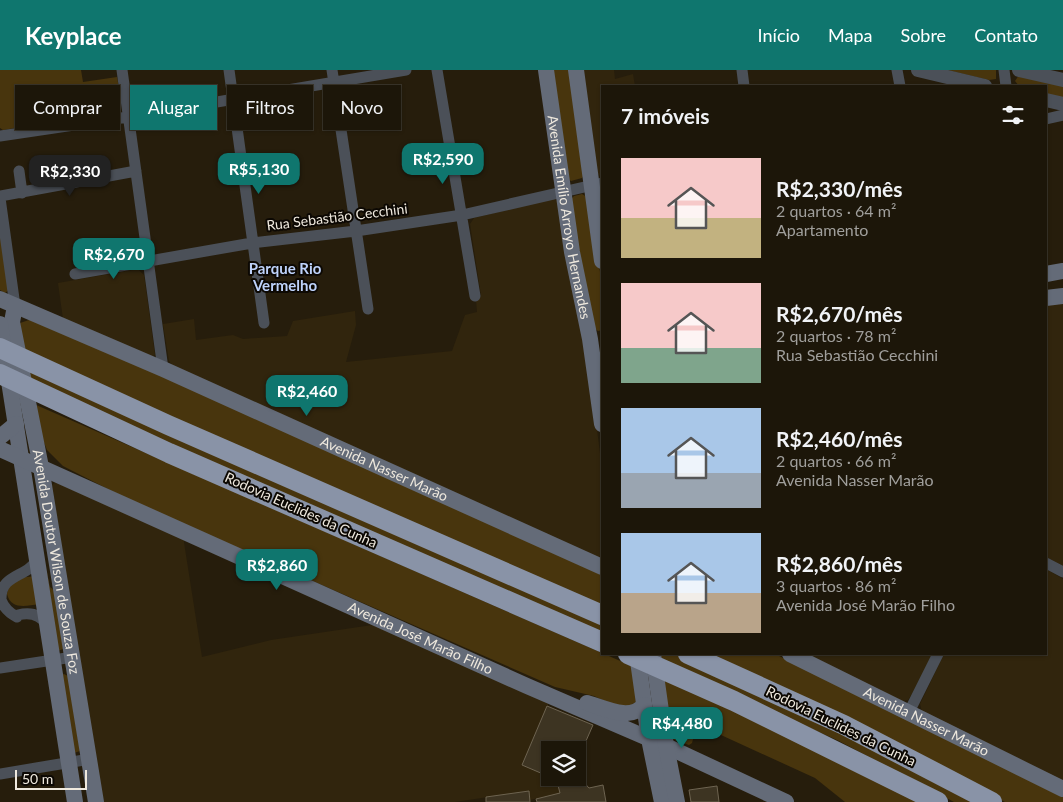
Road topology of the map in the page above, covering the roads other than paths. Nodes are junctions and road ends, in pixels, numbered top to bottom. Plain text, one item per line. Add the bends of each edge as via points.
1 (122, 70) edge
2 (228, 70) edge
3 (332, 70) edge
4 (406, 70) edge
5 (437, 70) edge
6 (546, 70) edge
7 (576, 70) edge
8 (742, 70) edge
9 (897, 70) edge
10 (918, 70) edge
11 (1004, 70) edge
12 (1019, 70) edge
13 (1063, 80) edge
14 (334, 83) junction
15 (230, 85) edge
16 (744, 85) edge
17 (900, 85) edge
18 (981, 85) edge
19 (1006, 85) edge
20 (313, 87) edge
21 (1047, 100) edge
22 (227, 101) edge
23 (1063, 104) edge
24 (1063, 115) edge
25 (128, 117) junction
26 (1047, 119) edge
27 (237, 130) edge
28 (0, 136) edge
29 (19, 171) dead end
30 (136, 171) junction
31 (597, 184) edge
32 (563, 191) junction
33 (22, 193) junction
34 (0, 197) edge
35 (462, 215) junction
36 (356, 231) junction
37 (252, 243) junction
38 (601, 246) edge
39 (149, 261) junction
40 (1063, 271) edge
41 (75, 274) dead end
42 (1047, 274) edge
43 (475, 296) dead end
44 (1063, 296) edge
45 (1047, 298) edge
46 (0, 299) edge
47 (15, 306) junction
48 (368, 309) dead end
49 (6, 323) edge
50 (264, 323) dead end
51 (596, 338) edge
52 (0, 348) edge
53 (163, 369) junction
54 (599, 373) edge
55 (0, 374) edge
56 (601, 407) edge
57 (15, 421) junction
58 (0, 437) edge
59 (0, 449) edge
60 (21, 459) junction
61 (41, 467) junction
62 (47, 516) junction
63 (31, 518) junction
64 (37, 559) junction
65 (1047, 564) edge
66 (601, 567) edge
67 (1063, 572) edge
68 (1, 586) edge
69 (61, 589) junction
70 (601, 615) edge
71 (6, 616) edge
72 (47, 626) junction
73 (601, 642) edge
74 (630, 655) edge
75 (637, 655) edge
76 (653, 655) edge
77 (690, 655) edge
78 (792, 655) edge
79 (938, 655) edge
80 (73, 657) junction
81 (53, 660) junction
82 (0, 668) edge
83 (527, 686) junction
84 (644, 702) junction
85 (909, 712) junction
86 (649, 739) junction
87 (666, 746) junction
88 (90, 760) junction
89 (69, 762) junction
90 (0, 774) edge
91 (1063, 789) edge
92 (75, 802) edge
93 (96, 802) edge
94 (662, 802) edge
95 (677, 802) edge
96 (786, 802) edge
97 (938, 802) edge
98 (992, 802) edge

1 - 25 street
2 - 15 street
3 - 14 street
4 - 14 street
5 - 35 street
6 - 32 main road, Avenida Emílio Arroyo Hernandes
7 - 31 main road, Avenida Emílio Arroyo Hernandes
8 - 16 street
9 - 17 street
10 - 18 street
11 - 19 street
12 - 13 street
14 - 20 street
14 - 36 street
21 - 23 street
22 - 25 street
24 - 26 street
25 - 28 street
25 - 30 street
27 - 37 street
29 - 33 street
30 - 33 street
30 - 39 street
31 - 32 street, Rua Sebastião Cecchini
31 - 38 main road, Avenida Emílio Arroyo Hernandes
32 - 35 street, Rua Sebastião Cecchini
32 - 51 main road, Avenida Emílio Arroyo Hernandes via 572,252
33 - 34 street
34 - 47 street
35 - 36 street, Rua Sebastião Cecchini
35 - 43 street
36 - 37 street, Rua Sebastião Cecchini
36 - 48 street
37 - 39 street, Rua Sebastião Cecchini
37 - 50 street
39 - 41 street, Rua Sebastião Cecchini
39 - 53 street
40 - 42 main road
44 - 45 main road
46 - 47 main road, Avenida Nasser Marão
47 - 49 main road
47 - 53 main road, Avenida Nasser Marão
49 - 57 main road, Avenida Doutor Wilson de Souza Foz
49 - 61 main road, Avenida Doutor Wilson de Souza Foz
51 - 54 main road, Avenida Emílio Arroyo Hernandes
52 - 70 highway, Rodovia Euclides da Cunha
53 - 66 main road, Avenida Nasser Marão
54 - 56 main road, Avenida Emílio Arroyo Hernandes
55 - 73 highway, Rodovia Euclides da Cunha via 169,453
57 - 58 main road
57 - 60 main road, Avenida Doutor Wilson de Souza Foz
59 - 60 main road, Avenida José Marão Filho
60 - 61 main road, Avenida José Marão Filho
60 - 63 main road, Avenida Doutor Wilson de Souza Foz
61 - 62 main road, Avenida Doutor Wilson de Souza Foz
61 - 83 main road, Avenida José Marão Filho
62 - 63 main road
62 - 69 main road, Avenida Doutor Wilson de Souza Foz
63 - 64 main road, Avenida Doutor Wilson de Souza Foz
64 - 68 street via 28,570 10,577
64 - 69 main road via 50,566 53,584
64 - 72 main road, Avenida Doutor Wilson de Souza Foz
65 - 67 street
68 - 71 street
69 - 80 main road, Avenida Doutor Wilson de Souza Foz
71 - 72 street via 36,615
72 - 81 main road, Avenida Doutor Wilson de Souza Foz
74 - 97 highway, Rodovia Euclides da Cunha via 734,701
75 - 84 main road
76 - 87 main road
77 - 98 highway, Rodovia Euclides da Cunha via 844,725
78 - 85 main road, Avenida Nasser Marão
79 - 85 street
80 - 81 street
80 - 88 main road, Avenida Doutor Wilson de Souza Foz
81 - 82 street
81 - 89 main road, Avenida Doutor Wilson de Souza Foz
83 - 84 main road via 630,714 640,710
83 - 86 main road, Avenida José Marão Filho
84 - 86 main road
85 - 91 main road, Avenida Nasser Marão
86 - 87 main road, Avenida José Marão Filho
86 - 94 main road
87 - 95 main road
87 - 96 main road, Avenida José Marão Filho
88 - 89 street
88 - 93 main road, Avenida Doutor Wilson de Souza Foz
89 - 90 street
89 - 92 main road, Avenida Doutor Wilson de Souza Foz

